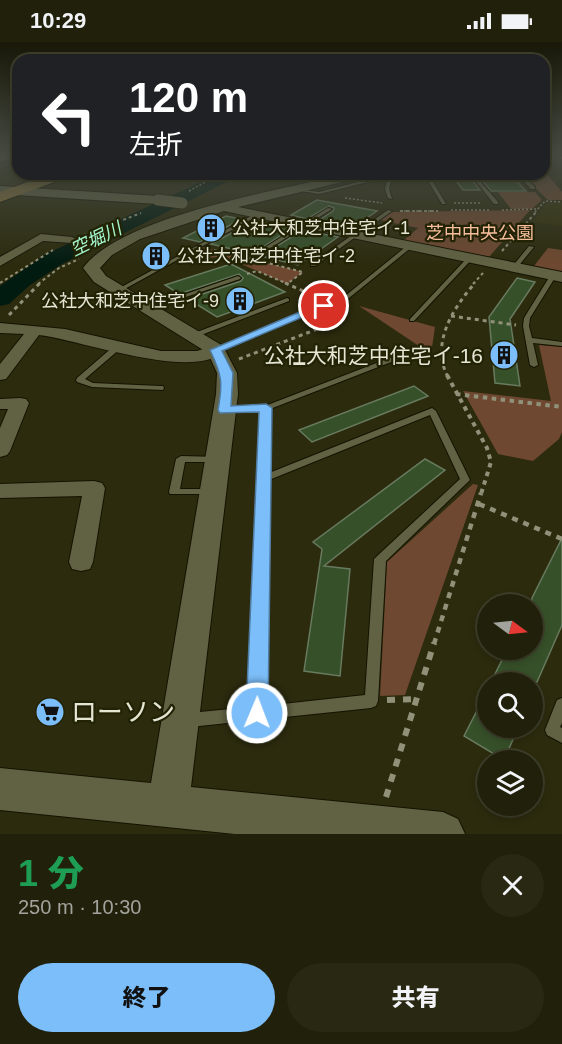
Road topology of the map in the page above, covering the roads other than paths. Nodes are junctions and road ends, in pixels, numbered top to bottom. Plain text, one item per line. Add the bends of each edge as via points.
1 (16, 191) joint
2 (293, 191) edge
3 (304, 191) edge
4 (327, 191) edge
5 (388, 191) edge
6 (437, 191) edge
7 (486, 191) edge
8 (0, 197) edge
9 (390, 198) dead end
10 (444, 203) road end
11 (496, 203) road end
12 (222, 208) junction
13 (330, 209) dead end
14 (390, 211) road end
15 (257, 215) junction
16 (305, 225) junction
17 (356, 235) junction
18 (72, 240) dead end
19 (410, 246) junction
20 (531, 247) dead end
21 (262, 251) dead end
22 (470, 258) junction
23 (0, 262) edge
24 (314, 264) dead end
25 (514, 268) junction
26 (558, 277) edge
27 (238, 278) dead end
28 (119, 290) junction
29 (287, 300) dead end
30 (324, 306) dead end
31 (336, 306) dead end
32 (148, 308) junction
33 (412, 320) dead end
34 (0, 328) edge
35 (35, 330) junction
36 (193, 335) junction
37 (528, 340) junction
38 (562, 344) edge
39 (117, 348) junction
40 (216, 350) junction
41 (395, 359) dead end
42 (534, 365) dead end
43 (0, 375) edge
44 (160, 388) dead end
45 (0, 404) edge
46 (266, 408) junction
47 (224, 410) junction
48 (0, 452) edge
49 (263, 479) junction
50 (0, 491) edge
51 (81, 562) dead end
52 (562, 705) edge
53 (257, 713) junction
54 (182, 720) junction
55 (562, 735) edge
56 (0, 789) edge
57 (168, 805) junction
58 (443, 834) edge

1 - 8 main road
1 - 12 street, bridge
2 - 12 street
3 - 4 lane
5 - 9 lane
6 - 10 lane
7 - 11 lane
12 - 15 street
12 - 28 street via 164,225 103,253 91,268 100,279
13 - 16 lane
14 - 17 lane
15 - 16 street
15 - 28 lane
16 - 17 street
16 - 21 lane
17 - 19 street
17 - 24 lane
18 - 23 street via 41,237
19 - 22 street
19 - 31 lane
20 - 25 lane
22 - 25 street
22 - 33 lane
25 - 26 street
26 - 37 lane via 527,318
27 - 32 lane
28 - 32 street
29 - 36 lane
30 - 40 lane
32 - 36 street
34 - 35 street
35 - 39 street
35 - 43 street
36 - 40 street
37 - 38 lane
37 - 42 lane
39 - 40 street via 166,356 205,355
39 - 44 lane via 80,380 92,385
40 - 47 street via 225,365
41 - 46 lane
45 - 48 street via 20,404
46 - 47 lane
46 - 49 lane
47 - 54 street
49 - 53 lane
49 - 53 lane via 432,411 465,480 380,560 371,701
50 - 51 street via 94,488
52 - 55 lane via 552,730
53 - 54 lane
54 - 57 street
56 - 57 street
57 - 58 street

